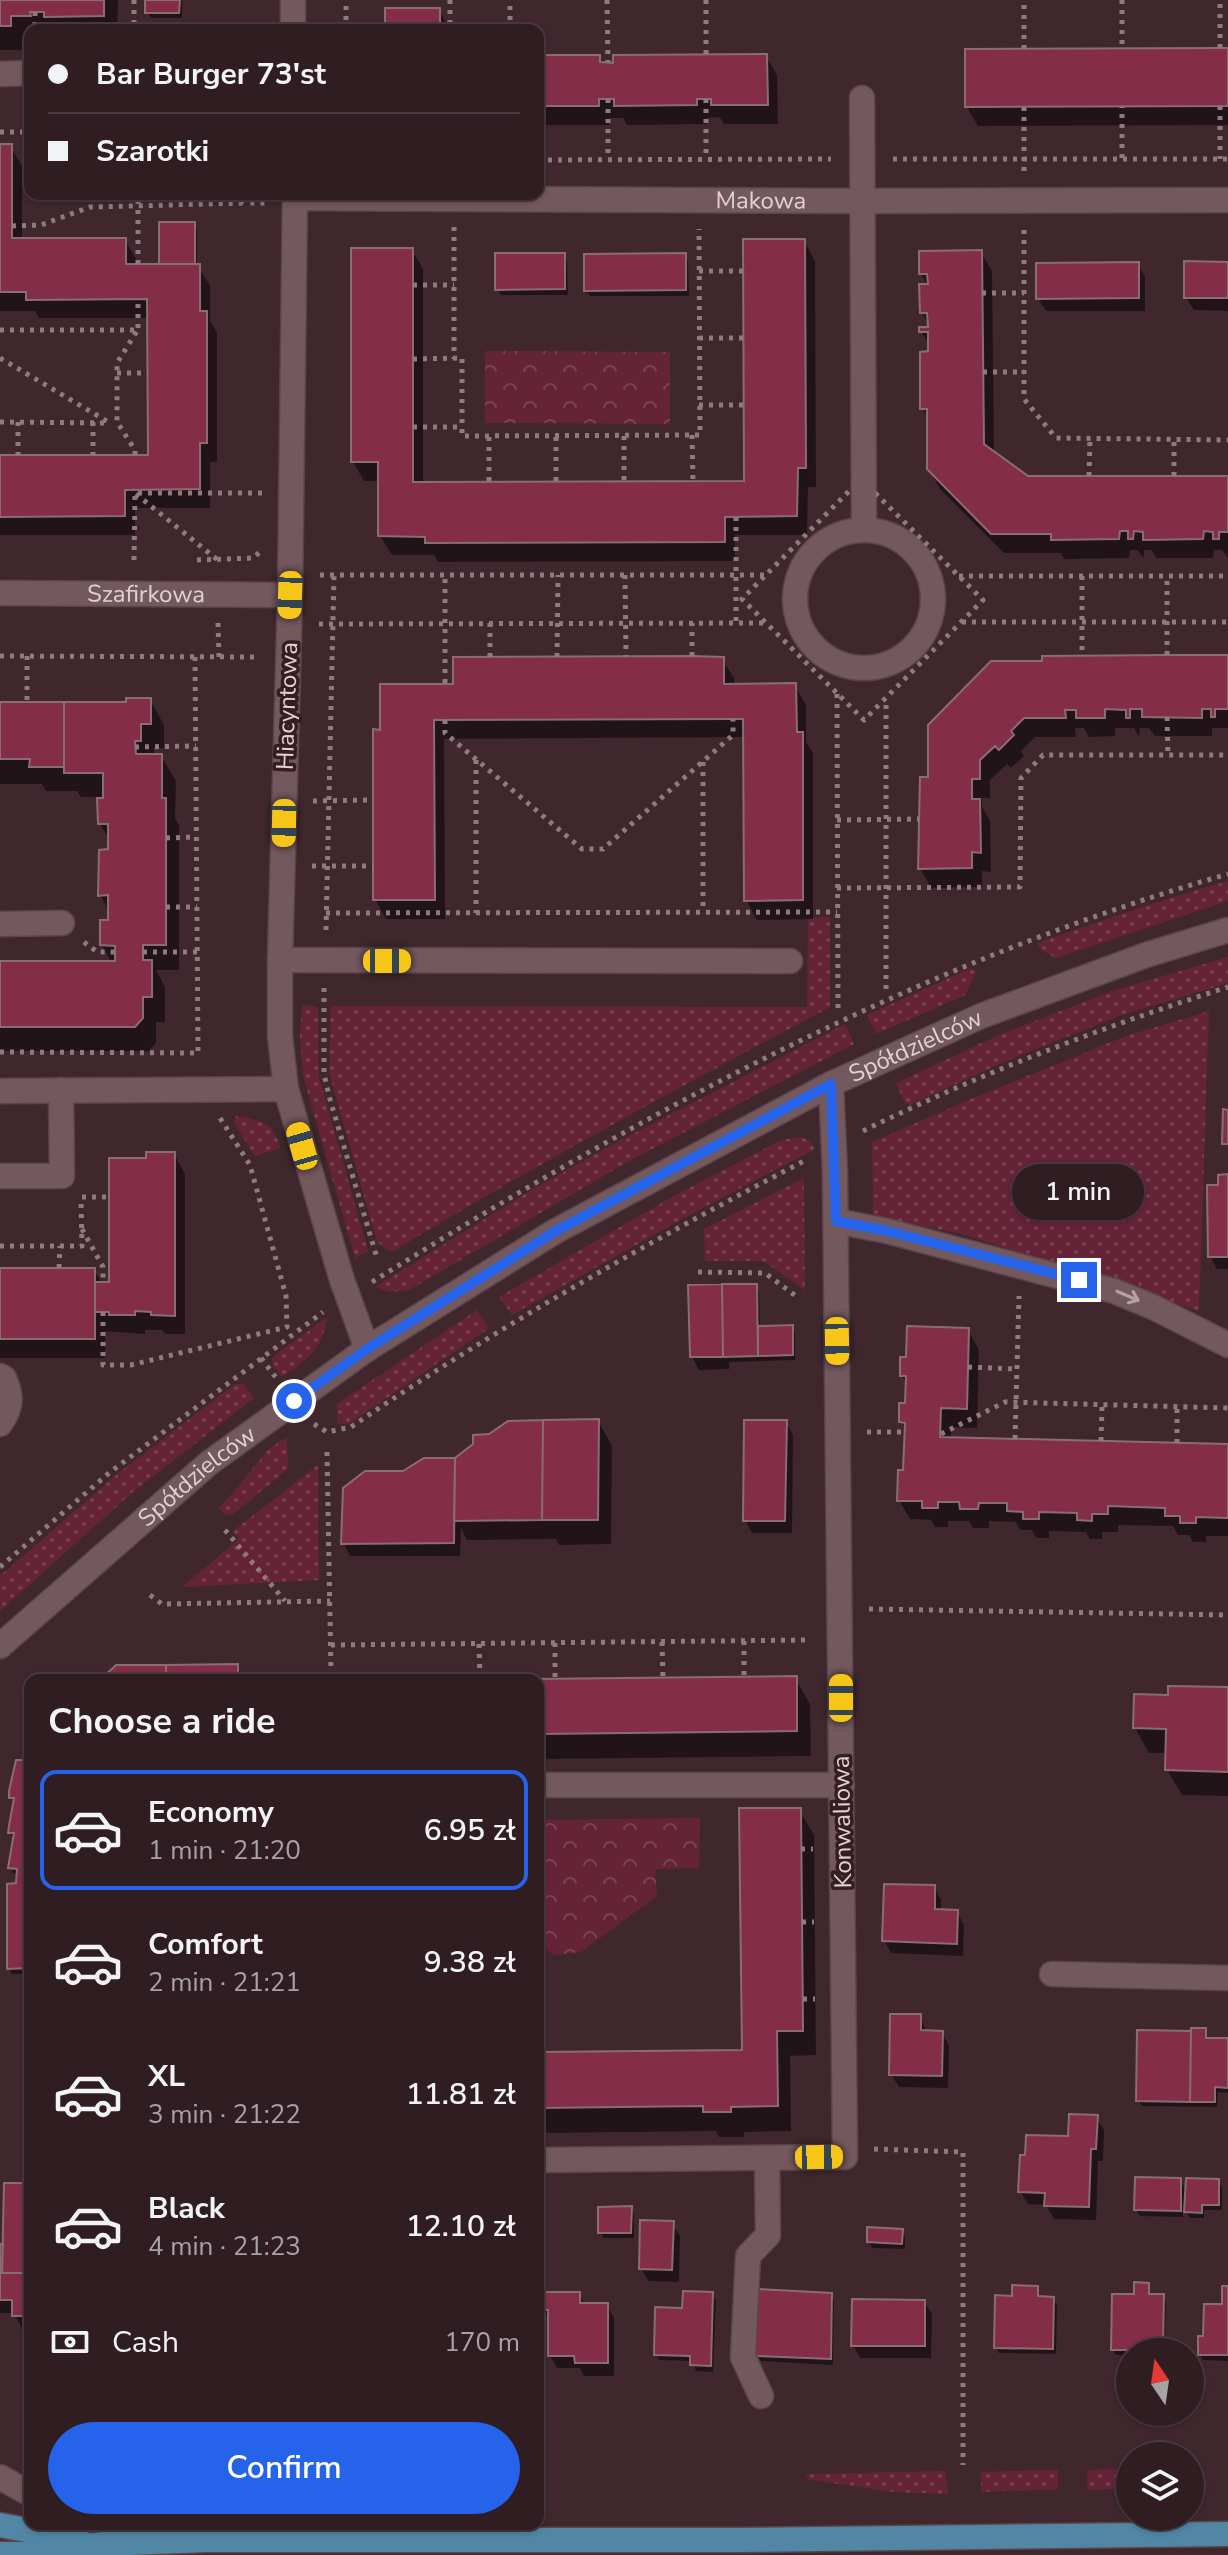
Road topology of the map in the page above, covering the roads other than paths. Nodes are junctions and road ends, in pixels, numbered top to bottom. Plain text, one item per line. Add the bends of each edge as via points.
1 (293, 0) edge
2 (293, 24) edge
3 (24, 73) edge
4 (0, 74) edge
5 (862, 98) dead end
6 (544, 199) edge
7 (295, 200) edge
8 (1228, 200) edge
9 (863, 201) junction
10 (864, 530) junction
11 (290, 585) junction
12 (0, 593) edge
13 (62, 923) dead end
14 (0, 924) edge
15 (1228, 930) edge
16 (280, 960) junction
17 (790, 961) dead end
18 (831, 1084) junction
19 (286, 1089) junction
20 (61, 1090) junction
21 (0, 1091) edge
22 (0, 1176) edge
23 (836, 1221) junction
24 (1228, 1345) edge
25 (367, 1349) junction
26 (0, 1376) edge
27 (0, 1424) edge
28 (0, 1646) edge
29 (544, 1785) edge
30 (842, 1785) junction
31 (1052, 1974) dead end
32 (1228, 1978) edge
33 (767, 2158) junction
34 (544, 2160) edge
35 (761, 2396) dead end
36 (0, 2477) edge
37 (24, 2491) edge
38 (0, 2525) edge
39 (24, 2529) edge
40 (28, 2530) edge
41 (168, 2530) edge
42 (1228, 2534) edge
43 (206, 2540) junction
44 (105, 2544) junction
45 (395, 2547) edge
46 (0, 2554) edge
47 (65, 2555) edge

1 - 2 street
3 - 4 street
5 - 9 street
6 - 9 street, Makowa
7 - 11 street, Hiacyntowa
8 - 9 street, Makowa
9 - 10 street
10 - 10 street via 837,536 810,557 800,572 795,606 799,623 819,651 850,667 867,668 900,658 914,647 931,618 933,601 932,583 916,553 903,541
11 - 12 street, Szafirkowa
11 - 16 street, Hiacyntowa
13 - 14 street
15 - 18 street, Spółdzielców via 981,1016
16 - 17 street
16 - 19 street, Hiacyntowa
18 - 23 street, Konwaliowa
18 - 25 street, Spółdzielców via 554,1232
19 - 20 street
19 - 25 street, Hiacyntowa
20 - 21 street
20 - 22 street via 62,1176
23 -> 24 street via 1114,1291
23 - 30 street, Konwaliowa
25 - 28 street, Spółdzielców via 209,1463
26 - 27 street via 11,1395
29 - 30 street
30 - 33 street, Konwaliowa via 845,2157
31 - 32 street
33 - 34 street
33 - 35 street via 768,2235 748,2256 743,2357
36 - 37 street
38 - 39 main road
40 - 44 main road
41 - 43 street
42 - 45 main road
43 - 44 main road
43 - 45 main road
44 - 46 main road
44 - 47 main road

